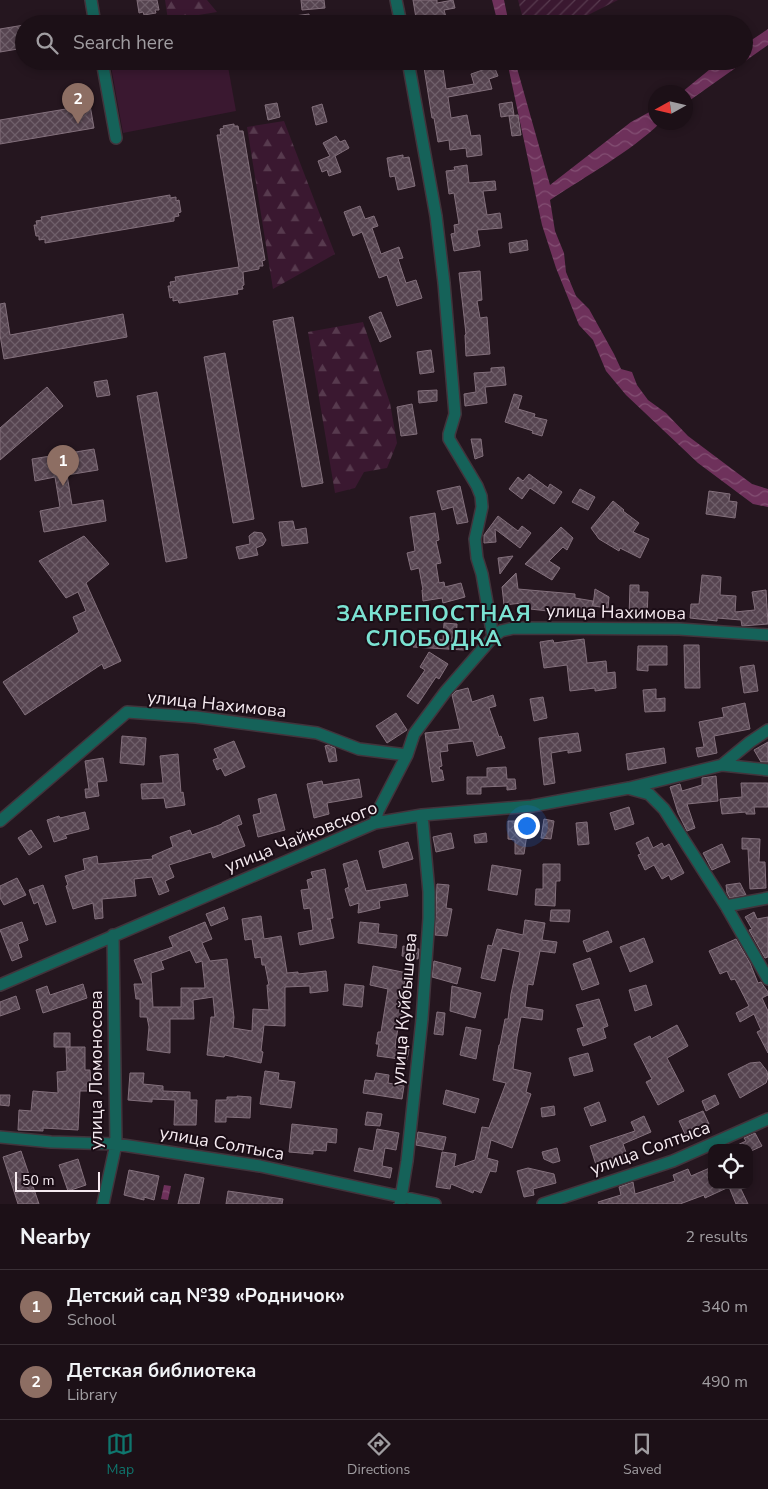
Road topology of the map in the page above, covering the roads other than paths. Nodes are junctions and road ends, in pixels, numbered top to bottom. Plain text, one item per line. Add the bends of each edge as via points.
1 (91, 0) edge
2 (396, 0) edge
3 (94, 15) edge
4 (399, 15) edge
5 (104, 70) edge
6 (410, 70) edge
7 (116, 138) dead end
8 (768, 635) edge
9 (493, 637) junction
10 (768, 730) edge
11 (407, 755) junction
12 (722, 765) junction
13 (768, 770) edge
14 (629, 788) junction
15 (422, 816) junction
16 (0, 821) edge
17 (375, 823) junction
18 (768, 898) edge
19 (726, 906) junction
20 (113, 935) junction
21 (768, 979) edge
22 (0, 985) edge
23 (768, 1119) edge
24 (0, 1137) edge
25 (116, 1144) junction
26 (400, 1201) edge
27 (103, 1204) edge
28 (435, 1204) edge
29 (543, 1204) edge

1 - 3 street
2 - 4 street
5 - 7 street
6 - 9 street via 436,216 444,283 455,414 448,434 481,496 482,507 475,539
8 - 9 street, улица Нахимова via 679,629 514,628
9 - 11 street, улица Нахимова via 414,734
10 - 12 street, улица Чайковского
11 - 16 street, улица Нахимова via 358,749 316,733 196,717 127,712
11 - 17 street, улица Нахимова
12 - 13 street
12 - 14 street, улица Чайковского
14 - 15 street, улица Чайковского via 532,806
14 - 19 street via 649,794 664,809
15 - 17 street, улица Чайковского
15 - 26 street, улица Куйбышева via 429,918 422,1019
17 - 20 street, улица Чайковского
18 - 19 street
19 - 21 street
20 - 22 street, улица Чайковского
20 - 25 street, улица Ломоносова
23 - 29 street, улица Солтыса via 673,1162
24 - 25 street, улица Солтыса
25 - 26 street, улица Солтыса via 260,1166
25 - 27 street, улица Ломоносова
26 - 28 street, улица Солтыса

